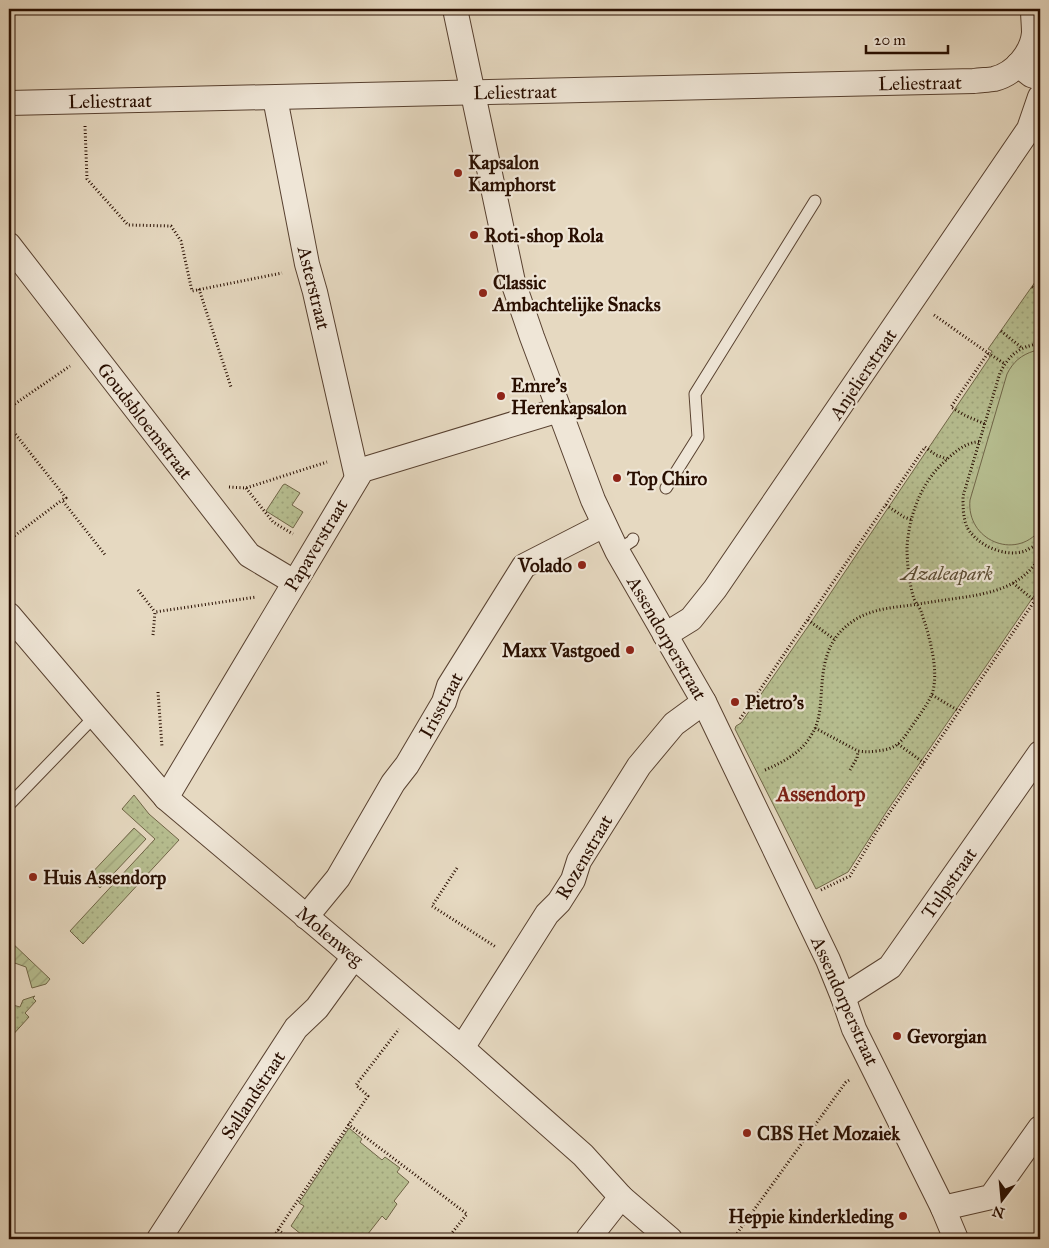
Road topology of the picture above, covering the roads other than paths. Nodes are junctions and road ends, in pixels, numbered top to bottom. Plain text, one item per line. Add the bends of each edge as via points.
1 (455, 9) edge
2 (1033, 9) edge
3 (1018, 65) junction
4 (1040, 78) edge
5 (473, 93) junction
6 (1040, 97) edge
7 (275, 98) junction
8 (9, 103) edge
9 (816, 201) dead end
10 (9, 245) edge
11 (559, 410) junction
12 (357, 477) junction
13 (666, 488) dead end
14 (604, 525) junction
15 (294, 582) junction
16 (9, 615) edge
17 (665, 635) junction
18 (704, 702) junction
19 (95, 716) junction
20 (1040, 753) edge
21 (166, 798) junction
22 (9, 805) edge
23 (306, 917) junction
24 (354, 957) junction
25 (843, 997) junction
26 (462, 1048) junction
27 (1040, 1128) edge
28 (621, 1196) junction
29 (943, 1208) junction
30 (159, 1239) edge
31 (588, 1239) edge
32 (670, 1239) edge
33 (956, 1239) edge

1 - 5 street, Assendorperstraat
2 - 3 street via 1034,34 1028,52
3 - 4 street
3 - 5 street, Leliestraat via 996,79 974,81
5 - 7 street, Leliestraat
5 - 11 street, Assendorperstraat via 513,282
6 - 17 street, Anjelierstraat via 1029,129 716,589 691,619
7 - 8 street, Leliestraat
7 - 12 street, Asterstraat via 308,268
9 - 13 lane via 695,394 698,437
10 - 15 street, Goudsbloemstraat via 249,555
11 - 12 street, Papaverstraat via 362,470
11 - 14 street, Assendorperstraat
12 - 15 street, Papaverstraat
14 - 17 street, Assendorperstraat via 625,545
14 - 23 street, Irisstraat via 524,566 449,686 444,702 338,878
15 - 21 street, Papaverstraat
16 - 19 street, Molenweg
17 - 18 street, Assendorperstraat
18 - 25 street, Assendorperstraat
18 - 26 street, Rozenstraat via 674,724 640,766 579,861 573,880 547,914
19 - 21 street, Molenweg
19 - 22 lane
20 - 25 street, Tulpstraat via 890,967
21 - 23 street, Molenweg
23 - 24 street, Molenweg
24 - 26 street, Molenweg
24 - 30 street, Sallandstraat via 316,1008 296,1028
25 - 29 street, Assendorperstraat via 854,1029
26 - 28 street, Molenweg via 583,1155
27 - 29 street via 991,1197
28 - 31 street
28 - 32 street, Molenweg
29 - 33 street, Assendorperstraat

